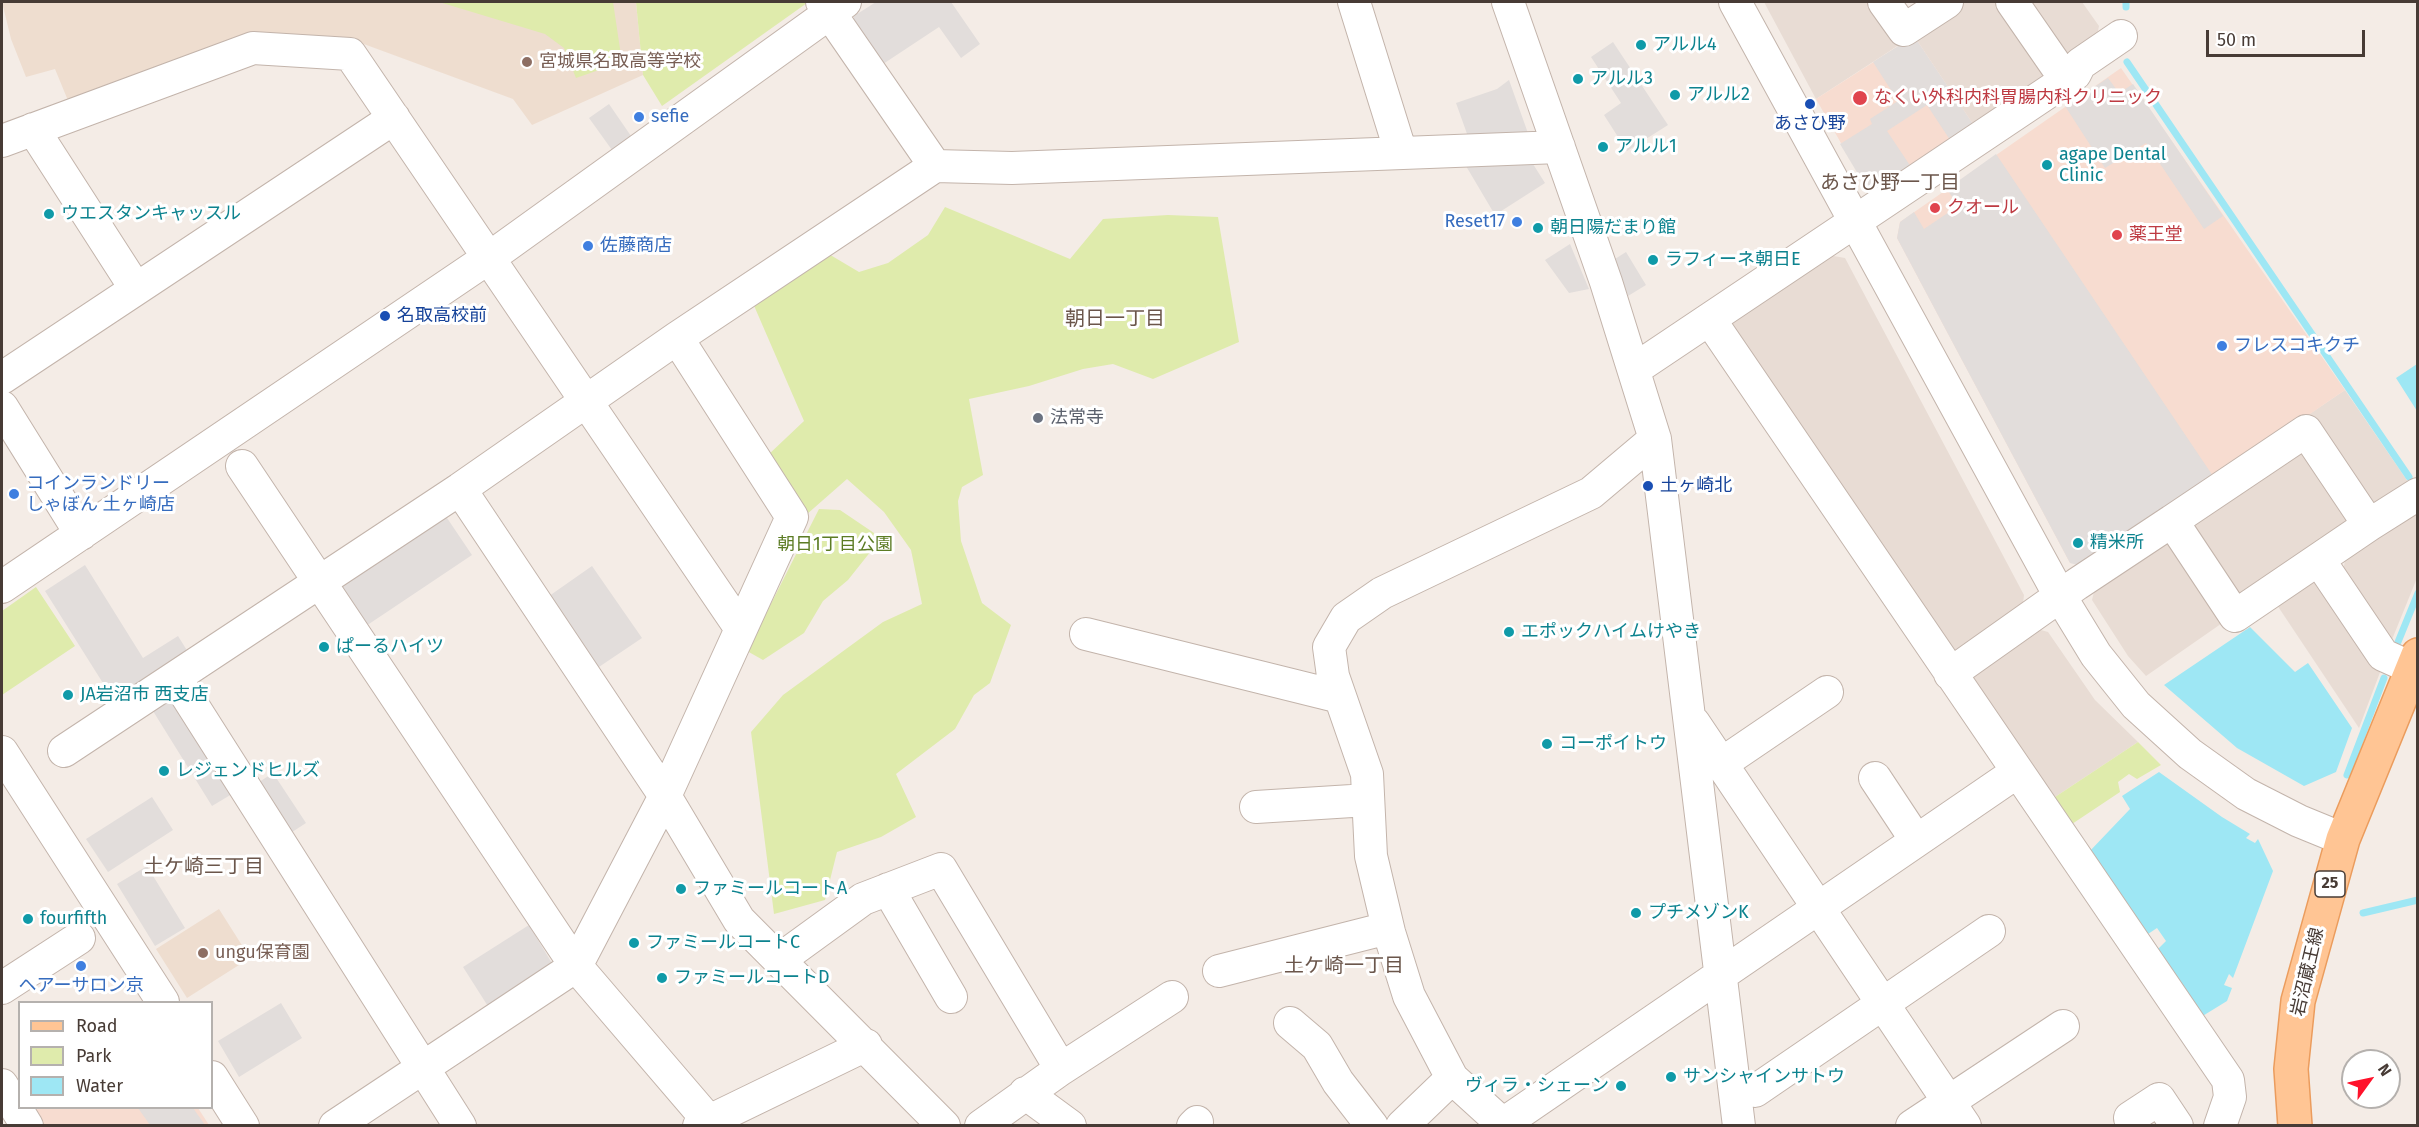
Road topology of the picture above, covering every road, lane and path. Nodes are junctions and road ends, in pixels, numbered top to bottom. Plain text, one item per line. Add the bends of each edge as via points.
1 (1354, 2) edge
2 (1735, 2) edge
3 (1884, 2) edge
4 (1947, 2) edge
5 (2012, 2) edge
6 (832, 5) edge
7 (1519, 7) edge
8 (2121, 36) dead end
9 (2066, 80) junction
10 (394, 118) junction
11 (33, 129) junction
12 (2, 141) edge
13 (1559, 147) junction
14 (1401, 153) junction
15 (935, 166) junction
16 (1855, 223) junction
17 (488, 259) junction
18 (136, 289) junction
19 (1710, 320) junction
20 (677, 338) junction
21 (1635, 369) junction
22 (2, 378) edge
23 (586, 400) junction
24 (2, 407) edge
25 (1655, 440) junction
26 (242, 466) dead end
27 (460, 489) junction
28 (2418, 494) edge
29 (2172, 521) junction
30 (2369, 525) junction
31 (81, 534) junction
32 (2319, 560) junction
33 (318, 582) junction
34 (2, 587) edge
35 (2060, 596) junction
36 (741, 628) junction
37 (1086, 634) dead end
38 (2415, 661) edge
39 (1950, 674) junction
40 (176, 679) junction
41 (1827, 692) dead end
42 (1340, 697) junction
43 (1690, 717) junction
44 (64, 751) dead end
45 (2, 752) edge
46 (1721, 764) junction
47 (2017, 772) junction
48 (1875, 778) dead end
49 (665, 796) junction
50 (1368, 800) junction
51 (1256, 807) dead end
52 (2343, 838) junction
53 (1916, 840) junction
54 (888, 889) junction
55 (1819, 908) junction
56 (1388, 928) junction
57 (1989, 931) dead end
58 (79, 938) dead end
59 (780, 960) junction
60 (576, 966) junction
61 (1219, 970) dead end
62 (1719, 974) junction
63 (2, 988) edge
64 (951, 997) dead end
65 (1172, 997) dead end
66 (162, 1001) edge
67 (1882, 1005) junction
68 (1290, 1023) dead end
69 (2063, 1026) dead end
70 (866, 1045) junction
71 (423, 1068) junction
72 (1061, 1069) junction
73 (1452, 1078) junction
74 (213, 1079) edge
75 (2, 1085) edge
76 (1025, 1093) junction
77 (1739, 1111) edge
78 (1957, 1113) edge
79 (2130, 1118) dead end
80 (707, 1123) edge
81 (27, 1125) edge
82 (243, 1125) edge
83 (335, 1125) edge
84 (460, 1125) edge
85 (944, 1125) edge
86 (981, 1125) edge
87 (1070, 1125) edge
88 (1372, 1125) edge
89 (1402, 1125) edge
90 (1504, 1125) edge
91 (1912, 1125) edge
92 (2177, 1125) edge
93 (2220, 1125) edge
94 (2295, 1125) edge

1 - 14 street
2 - 16 street
3 - 4 street via 1904,30
5 - 9 street
6 - 15 street
6 - 17 street
7 - 13 street
8 - 9 street via 2080,64
9 - 16 street
10 - 11 street via 350,54 253,48
10 - 17 street
10 - 18 street
11 - 12 street
11 - 18 street
13 - 14 street
13 - 21 street
14 - 15 street via 1012,168
15 - 20 street
16 - 19 street
16 - 35 street
17 - 23 street
17 - 31 street
18 - 22 street
19 - 21 street
19 - 39 street
20 - 23 street
20 - 36 street via 792,517
21 - 25 street
23 - 27 street
23 - 36 street
24 - 31 street
25 - 42 street via 1591,493 1427,569 1346,618 1329,647
25 - 43 street
26 - 33 street
27 - 33 street
27 - 49 street
28 - 30 street
29 - 30 street via 2306,430
29 - 32 street via 2235,616
29 - 35 street
30 - 32 street
31 - 34 street
32 - 38 street via 2383,655
33 - 40 street
33 - 60 street
35 - 39 street
35 - 52 street via 2097,655 2136,705 2190,754 2246,794
36 - 49 street
37 - 42 street
38 - 52 main road, 岩沼蔵王線 / 25
39 - 47 street
40 - 44 street
40 - 71 street
41 - 46 street
42 - 50 street via 1367,774
43 - 46 street
43 - 62 street
45 - 66 street
46 - 55 street
47 - 53 street
47 - 93 street via 2228,1080 2230,1097
48 - 53 street
49 - 59 street via 740,920
49 - 60 street
50 - 51 street
50 - 56 street via 1371,856
52 - 94 main road, 岩沼蔵王線 / 25 via 2298,1001 2291,1069
53 - 55 street
54 - 59 street via 863,899
54 - 64 street
54 - 72 street via 940,869
55 - 62 street
55 - 67 street
56 - 61 street
56 - 73 street via 1409,996
57 - 67 street
58 - 63 street
59 - 70 street
60 - 71 street
60 - 80 street
62 - 77 street
62 - 90 street
65 - 72 street
67 - 77 street via 1755,1091
67 - 78 street
68 - 88 street via 1317,1046 1338,1082
69 - 78 street
70 - 80 street
70 - 85 street
71 - 83 street
71 - 84 street
72 - 76 street
73 - 89 street
73 - 90 street
74 - 82 street
75 - 81 street
76 - 86 street
76 - 87 street
78 - 91 street
79 - 92 street via 2159,1099

